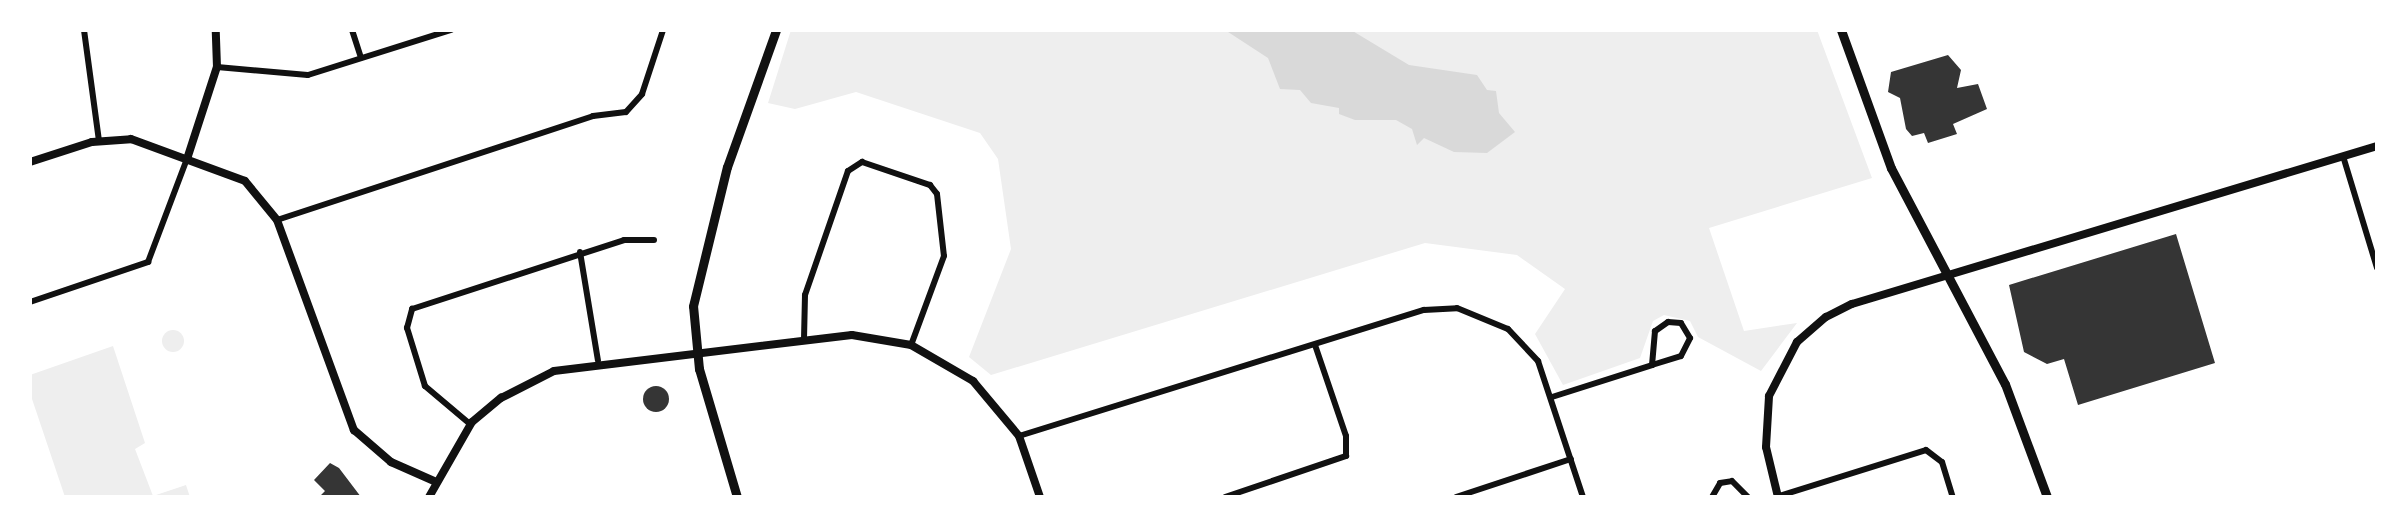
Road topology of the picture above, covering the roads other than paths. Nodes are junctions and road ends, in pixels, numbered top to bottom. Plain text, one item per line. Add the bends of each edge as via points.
1 (84, 30) edge
2 (216, 30) edge
3 (352, 30) edge
4 (451, 30) edge
5 (663, 30) edge
6 (776, 30) edge
7 (1841, 30) edge
8 (361, 58) junction
9 (217, 67) junction
10 (99, 141) junction
11 (2377, 146) edge
12 (188, 156) junction
13 (2343, 156) junction
14 (30, 162) edge
15 (277, 220) junction
16 (654, 240) dead end
17 (580, 252) junction
18 (2377, 268) edge
19 (1947, 276) junction
20 (30, 302) edge
21 (804, 339) junction
22 (911, 345) junction
23 (1315, 345) junction
24 (695, 350) junction
25 (598, 361) junction
26 (1652, 365) junction
27 (1552, 397) junction
28 (470, 424) junction
29 (1019, 436) junction
30 (1571, 459) junction
31 (434, 481) junction
32 (429, 497) edge
33 (737, 497) edge
34 (1040, 497) edge
35 (1225, 497) edge
36 (1457, 497) edge
37 (1583, 497) edge
38 (1712, 497) edge
39 (1748, 497) edge
40 (1777, 497) edge
41 (1953, 497) edge
42 (2047, 497) edge

1 - 10 street
2 - 9 street
3 - 8 street
4 - 8 street
5 - 15 street via 642,94 626,111 593,116
6 - 24 main road via 698,274
7 - 19 main road via 1891,168
8 - 9 street via 296,77
9 - 12 street
10 - 12 street via 142,141
10 - 14 street
11 - 13 street
12 - 15 street via 245,181
12 - 20 street via 148,262
13 - 18 street
13 - 19 street
15 - 31 street via 354,430 391,462
16 - 17 street via 624,240
17 - 25 street
17 - 28 street via 420,304 408,313 425,386
19 - 40 street via 1852,304 1797,342 1773,383 1765,422
19 - 42 main road via 2016,407
21 - 22 street via 863,336
21 - 22 street via 804,295 848,171 862,162 930,185 937,194 944,256
21 - 24 street
22 - 29 street via 970,379
23 - 27 street via 1424,310 1466,310 1521,339
23 - 29 street
23 - 35 street via 1346,436 1346,456
24 - 25 street
24 - 33 main road
25 - 28 street via 538,377
26 - 26 street via 1656,331 1668,322 1681,323 1690,338 1685,353
26 - 27 street
27 - 30 street
28 - 31 street
29 - 34 street
30 - 36 street
30 - 37 street
31 - 32 street
38 - 39 street via 1720,483 1732,481
40 - 41 street via 1926,450 1942,462

